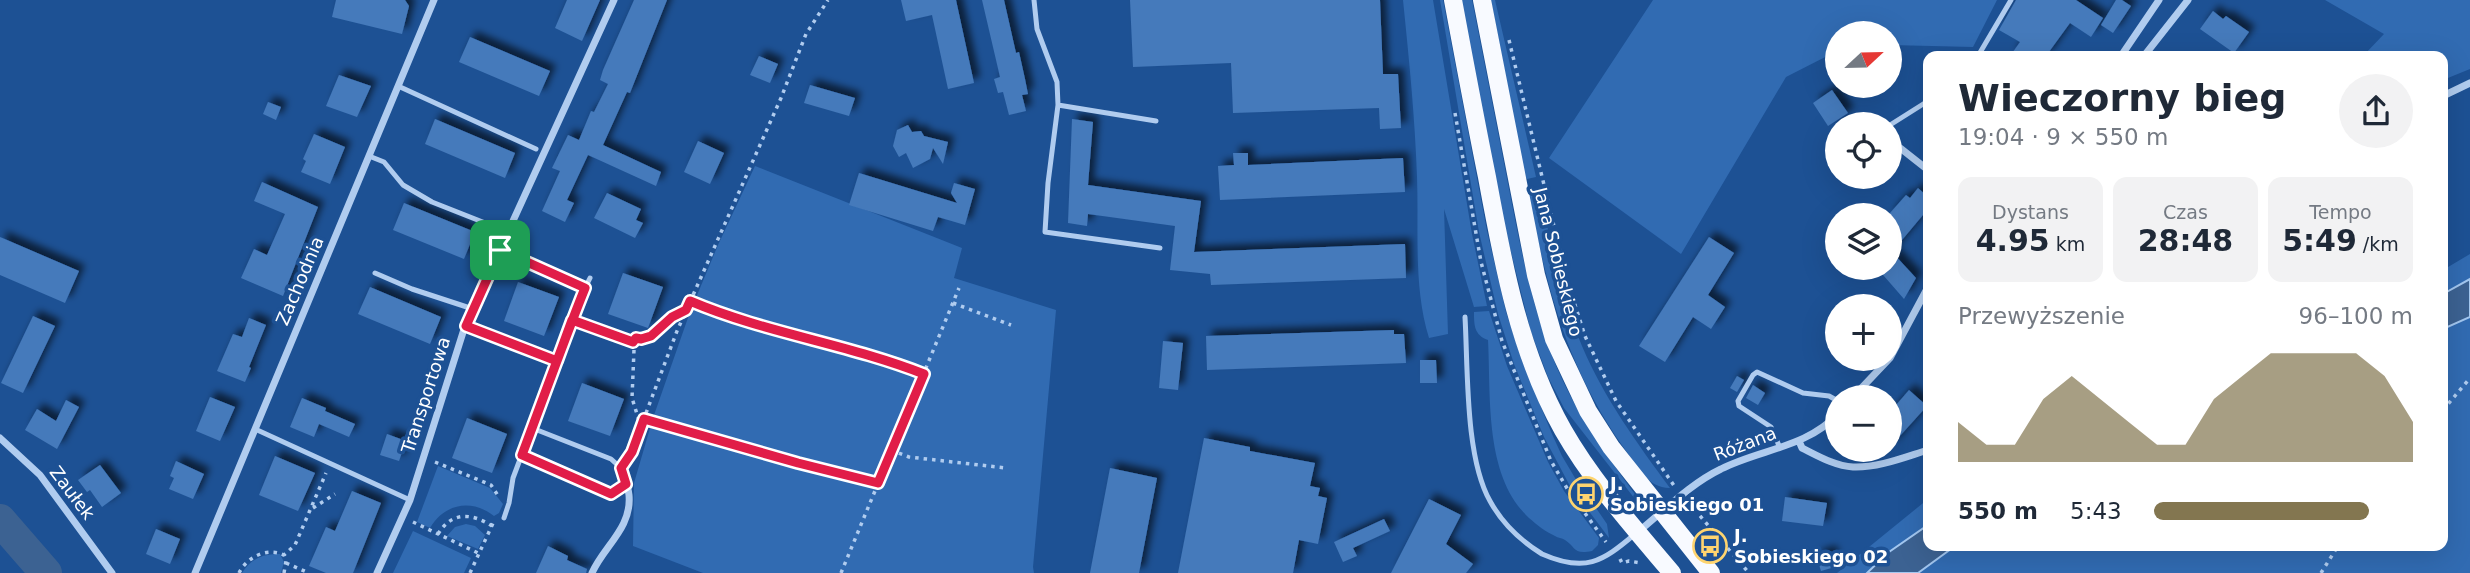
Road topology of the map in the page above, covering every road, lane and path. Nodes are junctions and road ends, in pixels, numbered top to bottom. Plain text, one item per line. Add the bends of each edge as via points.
1 (434, 0) edge
2 (614, 0) edge
3 (828, 0) edge
4 (1034, 0) edge
5 (1453, 0) edge
6 (1482, 0) edge
7 (2011, 0) edge
8 (2159, 0) edge
9 (2188, 0) edge
10 (1508, 36) dead end
11 (1981, 51) edge
12 (2125, 51) edge
13 (2148, 51) edge
14 (2470, 83) edge
15 (398, 86) junction
16 (2448, 94) edge
17 (1923, 104) edge
18 (1058, 105) junction
19 (1902, 117) edge
20 (1156, 121) dead end
21 (537, 149) dead end
22 (1902, 149) edge
23 (369, 156) junction
24 (1923, 166) edge
25 (508, 232) junction
26 (1160, 248) dead end
27 (500, 250) junction
28 (375, 274) dead end
29 (590, 278) dead end
30 (585, 288) junction
31 (959, 288) dead end
32 (1923, 296) edge
33 (690, 301) junction
34 (953, 303) junction
35 (473, 309) junction
36 (686, 310) junction
37 (1465, 317) dead end
38 (572, 320) junction
39 (1011, 325) dead end
40 (466, 326) junction
41 (1902, 334) edge
42 (633, 342) junction
43 (557, 361) junction
44 (1877, 371) edge
45 (924, 374) junction
46 (2470, 378) edge
47 (1864, 385) edge
48 (1825, 396) edge
49 (2448, 404) edge
50 (644, 419) junction
51 (1825, 425) edge
52 (641, 427) junction
53 (532, 428) junction
54 (255, 429) junction
55 (0, 438) edge
56 (1799, 441) junction
57 (1780, 449) junction
58 (891, 450) junction
59 (1923, 451) edge
60 (522, 455) junction
61 (435, 462) dead end
62 (328, 468) dead end
63 (621, 468) junction
64 (1006, 468) dead end
65 (878, 483) junction
66 (626, 484) junction
67 (1676, 488) dead end
68 (335, 494) dead end
69 (410, 500) junction
70 (1693, 508) dead end
71 (311, 509) junction
72 (506, 513) junction
73 (1661, 513) junction
74 (413, 523) dead end
75 (492, 526) junction
76 (1638, 532) junction
77 (438, 534) junction
78 (2335, 551) edge
79 (479, 553) junction
80 (284, 555) junction
81 (1620, 559) dead end
82 (286, 563) junction
83 (1646, 565) dead end
84 (112, 573) edge
85 (195, 573) edge
86 (239, 573) edge
87 (284, 573) edge
88 (309, 573) edge
89 (377, 573) edge
90 (470, 573) edge
91 (592, 573) edge
92 (841, 573) edge
93 (1672, 573) edge
94 (1711, 573) edge
95 (1749, 573) edge
96 (2321, 573) edge

1 - 15 street, Zachodnia
2 - 25 street, Transportowa
3 - 33 path via 806,34
4 - 18 lane via 1037,29 1057,82
5 - 76 main road via 1502,258 1522,335 1574,449
6 - 73 main road, Jana Sobieskiego via 1536,275 1555,339 1588,411
7 - 11 lane
8 - 12 street
9 - 13 street
10 - 67 path via 1567,280 1585,336 1616,401
14 - 16 street
15 - 21 lane
15 - 23 street, Zachodnia
17 - 19 lane
18 - 20 lane
18 - 26 lane via 1045,232
22 - 24 street
23 - 25 lane via 384,162 403,185 432,202
23 - 54 street, Zachodnia
25 - 27 street, Transportowa
27 - 30 lane
27 - 35 street, Transportowa
28 - 35 lane
29 - 30 lane
30 - 38 lane
31 - 34 path
32 - 41 street
33 - 36 path
33 - 45 path
34 - 39 path
34 - 45 path
35 - 40 street, Transportowa
36 - 42 path via 651,336
36 - 50 path
37 - 76 lane via 1474,444 1482,483 1498,515 1541,553 1584,568 1604,560
38 - 42 lane
38 - 43 lane
40 - 43 lane
40 - 69 street, Transportowa
42 - 52 path via 632,398
43 - 53 lane
44 - 47 street
45 - 58 path
46 - 49 path
48 - 57 lane via 1803,393 1753,374 1738,401 1771,427
50 - 52 path
50 - 65 path
51 - 56 street, Różana
52 - 63 path
53 - 60 lane
53 - 63 lane via 611,459
54 - 69 lane
54 - 85 street, Zachodnia
55 - 84 street, Zaułek via 40,475
56 - 57 street, Różana
56 - 59 street via 1802,448 1854,467
57 - 73 street, Różana via 1713,473
58 - 64 path via 909,457
58 - 65 path
60 - 66 lane via 611,494
60 - 72 lane
61 - 72 path via 491,485
62 - 71 path
63 - 66 street
65 - 92 path
66 - 91 street via 626,522
68 - 71 path
69 - 89 street, Transportowa
70 - 95 path
71 - 80 path via 295,545
72 - 75 path via 496,517
73 - 76 street, Różana
73 - 94 main road, Jana Sobieskiego
74 - 77 path
75 - 77 path via 465,515 447,523
75 - 79 path
76 - 93 main road
77 - 79 path
78 - 96 path
79 - 90 path
80 - 82 path
80 - 86 path via 257,555
81 - 83 path
82 - 87 path
82 - 88 path

